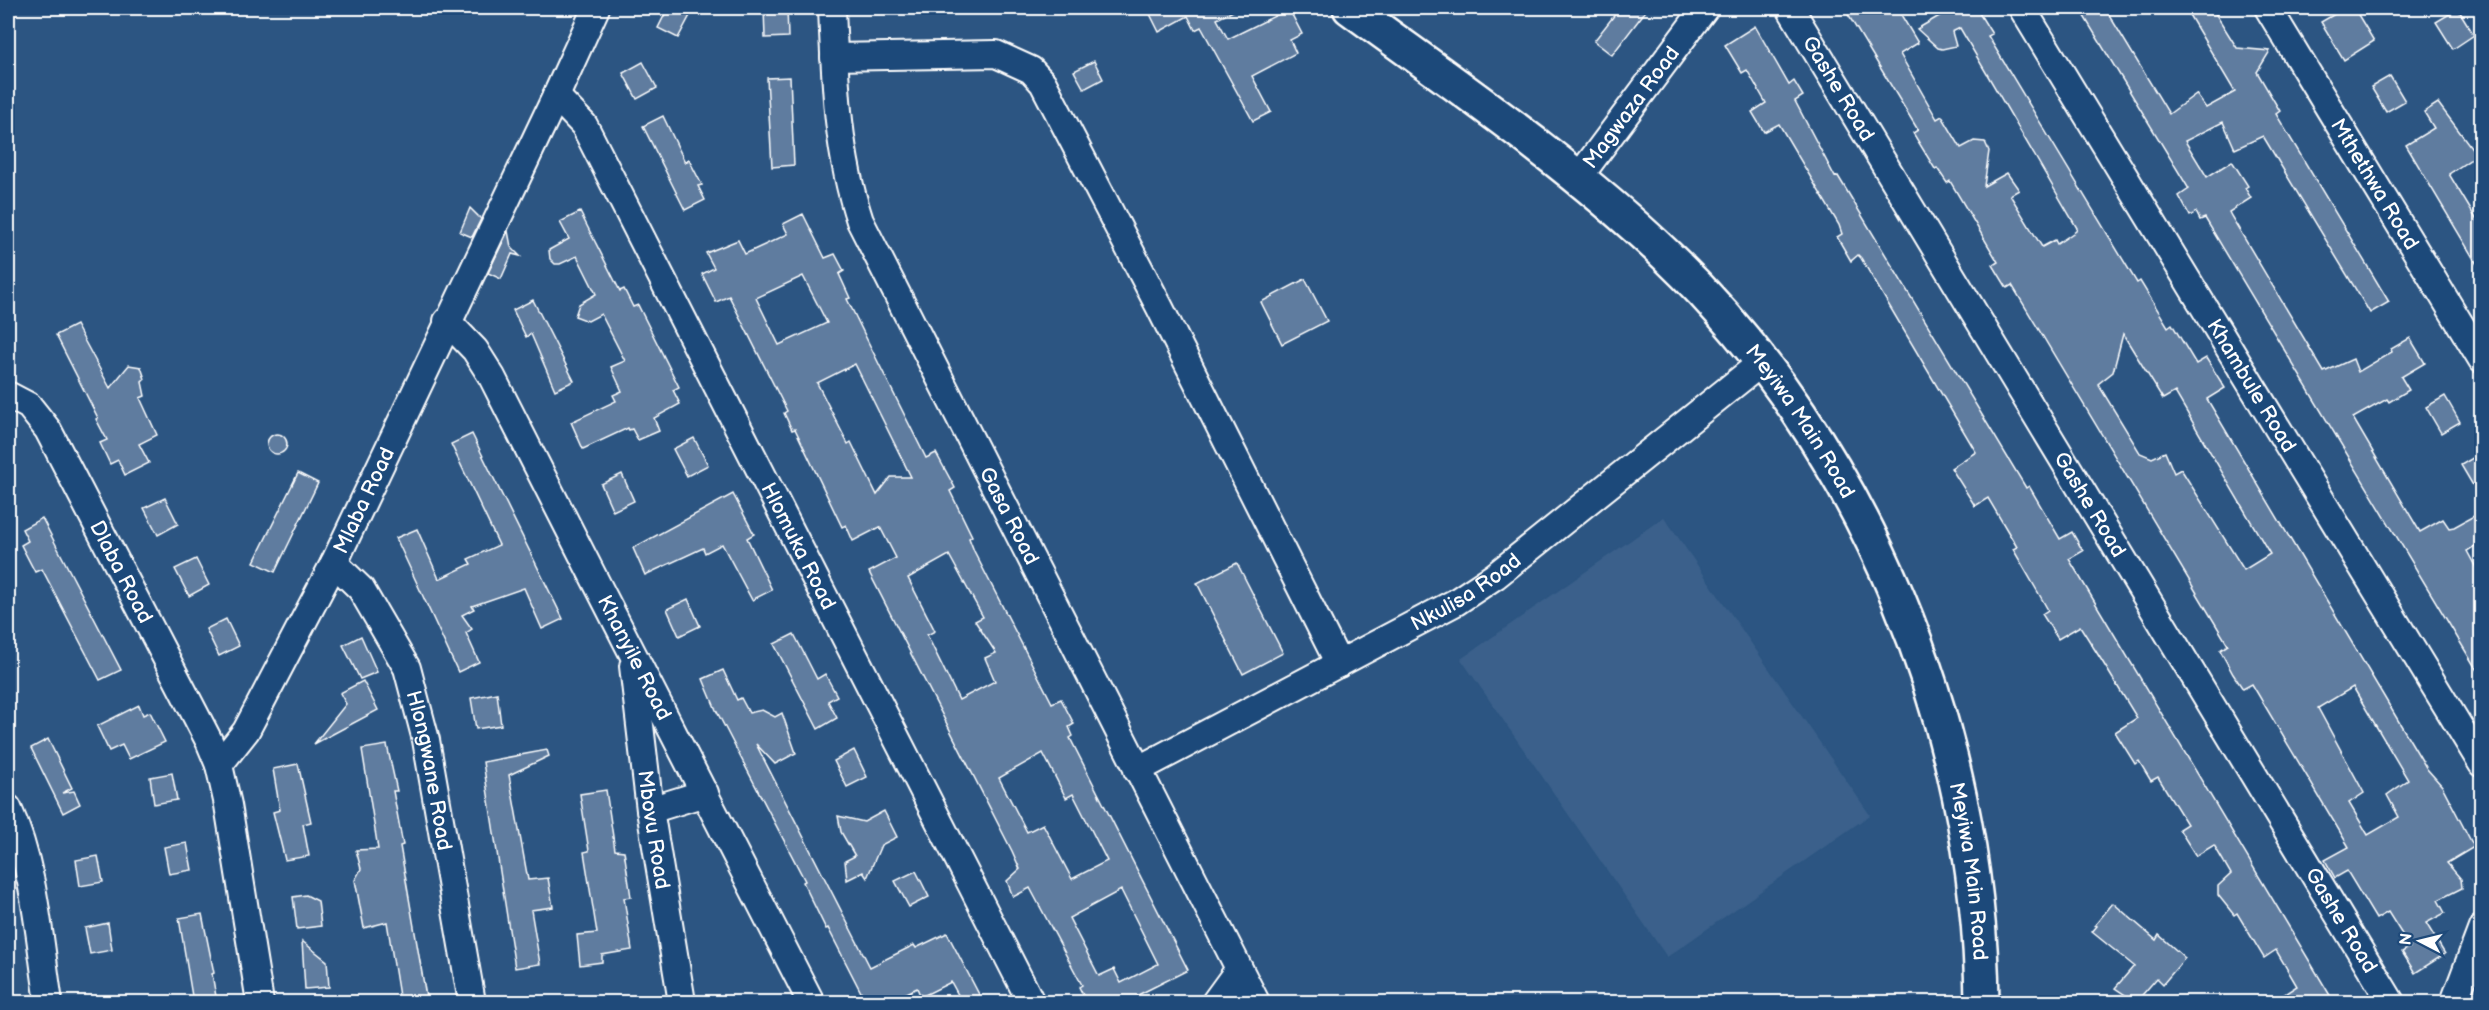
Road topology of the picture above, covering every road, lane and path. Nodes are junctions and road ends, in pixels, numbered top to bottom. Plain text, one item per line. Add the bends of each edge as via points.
1 (596, 8) edge
2 (832, 8) edge
3 (1350, 8) edge
4 (1705, 8) edge
5 (1790, 8) edge
6 (2022, 8) edge
7 (2268, 8) edge
8 (834, 57) junction
9 (556, 96) junction
10 (1579, 177) junction
11 (447, 321) junction
12 (2481, 360) edge
13 (1761, 363) junction
14 (8, 395) edge
15 (334, 562) junction
16 (632, 657) junction
17 (1339, 664) junction
18 (2481, 764) edge
19 (219, 765) junction
20 (1137, 770) junction
21 (705, 793) junction
22 (8, 808) edge
23 (651, 810) junction
24 (2481, 928) edge
25 (1239, 969) junction
26 (49, 1002) edge
27 (260, 1002) edge
28 (472, 1002) edge
29 (682, 1002) edge
30 (811, 1002) edge
31 (1031, 1002) edge
32 (1215, 1002) edge
33 (1256, 1002) edge
34 (1982, 1002) edge
35 (2391, 1002) edge
36 (2454, 1002) edge

1 - 9 street, Mlaba Road
2 - 8 street, Gasa Road
3 - 10 street, Meyiwa Main Road
4 - 10 street, Magwaza Road
5 - 35 street, Gashe Road
6 - 18 street, Khambule Road
7 - 12 street, Mthethwa Road
8 - 17 street via 996,54 1031,70 1043,83
8 - 20 street, Gasa Road via 839,134 860,221
9 - 11 street, Mlaba Road
9 - 31 street, Hlomuka Road via 584,125
10 - 13 street, Meyiwa Main Road via 1668,257
11 - 15 street, Mlaba Road
11 - 16 street, Khanyile Road via 475,350 492,377
13 - 17 street, Nkulisa Road via 1495,576 1456,602
13 - 34 street, Meyiwa Main Road via 1813,434 1873,540 1917,646 1942,723 1976,885
14 - 19 street, Dlaba Road via 29,406 48,429
15 - 19 street, Mlaba Road via 246,731
15 - 28 street, Hlongwane Road via 361,589 407,668 426,740
16 - 21 street, Khanyile Road
16 - 23 street, Mbovu Road
17 - 20 street, Nkulisa Road
19 - 27 street
20 - 25 street, Gasa Road
21 - 23 street
21 - 30 street, Khanyile Road
22 - 26 street via 30,878
23 - 29 street, Mbovu Road
24 - 36 street
25 - 32 street
25 - 33 street, Gasa Road

